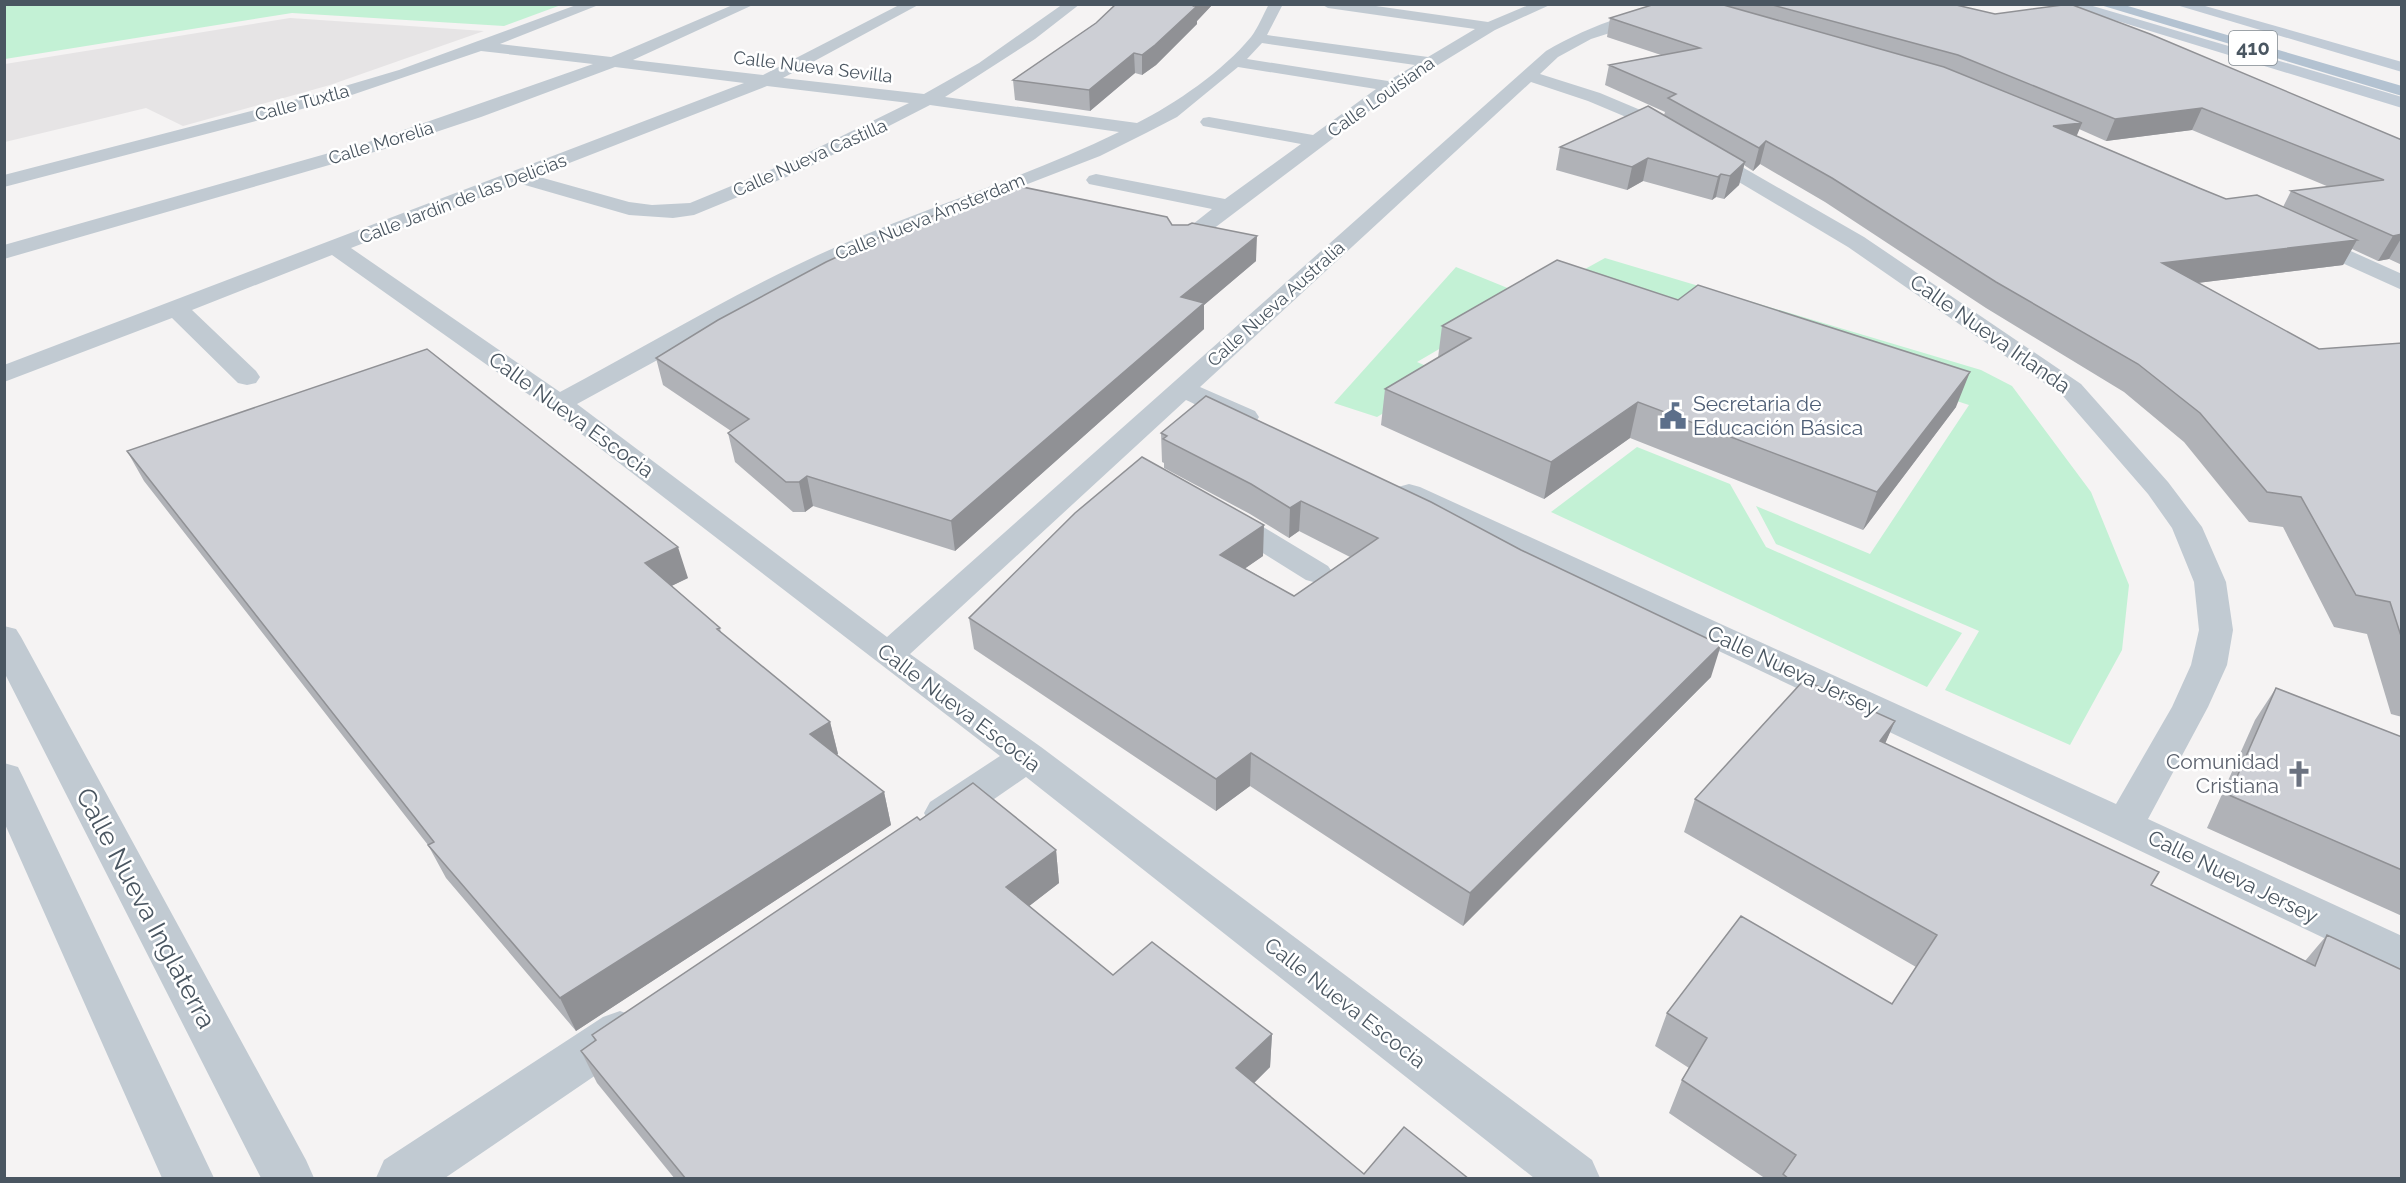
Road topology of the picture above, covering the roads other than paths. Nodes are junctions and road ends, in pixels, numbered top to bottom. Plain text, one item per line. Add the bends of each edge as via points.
1 (594, 4) edge
2 (748, 4) edge
3 (913, 4) edge
4 (1073, 4) edge
5 (1276, 4) edge
6 (1328, 4) edge
7 (1545, 4) edge
8 (2069, 4) edge
9 (2104, 4) edge
10 (2145, 4) edge
11 (2180, 4) edge
12 (1689, 7) edge
13 (1490, 27) junction
14 (1258, 39) junction
15 (481, 46) junction
16 (1235, 62) junction
17 (1428, 62) junction
18 (615, 63) junction
19 (2402, 67) edge
20 (1528, 75) junction
21 (2402, 77) edge
22 (764, 81) junction
23 (1391, 86) junction
24 (2402, 91) edge
25 (928, 100) junction
26 (2402, 103) edge
27 (1209, 122) dead end
28 (1140, 129) junction
29 (1319, 142) junction
30 (520, 177) junction
31 (1096, 180) dead end
32 (4, 181) edge
33 (1227, 206) junction
34 (2287, 229) edge
35 (1180, 243) edge
36 (336, 248) junction
37 (4, 252) edge
38 (2402, 283) edge
39 (177, 309) junction
40 (4, 374) edge
41 (247, 377) dead end
42 (1183, 389) junction
43 (559, 403) junction
44 (1269, 429) edge
45 (1111, 454) junction
46 (1140, 470) edge
47 (1377, 478) edge
48 (1199, 502) edge
49 (1317, 573) dead end
50 (4, 637) edge
51 (888, 655) junction
52 (1027, 758) junction
53 (4, 777) edge
54 (2124, 825) junction
55 (908, 838) edge
56 (2402, 957) edge
57 (650, 1011) edge
58 (188, 1179) edge
59 (288, 1179) edge
60 (402, 1179) edge
61 (1574, 1179) edge

1 - 15 street, Calle Tuxtla
2 - 18 street, Calle Morelia
3 - 22 street, Calle Jardín de las Delicias
4 - 25 street, Calle Nueva Castilla via 998,59
5 - 14 street, Calle Nueva Ámsterdam
6 - 13 street
7 - 13 street, Calle Louisiana
8 - 26 main road
9 - 24 main road, 410
10 - 21 main road, 410
11 - 19 main road
12 - 20 street, Calle Nueva Australia via 1589,33 1552,54
13 - 17 street, Calle Louisiana
14 - 16 street, Calle Nueva Ámsterdam
14 - 17 street
15 - 18 street, Calle Nueva Sevilla
15 - 32 street, Calle Tuxtla via 334,95
16 - 23 street
16 - 28 street, Calle Nueva Ámsterdam via 1171,112
17 - 23 street, Calle Louisiana
18 - 22 street, Calle Nueva Sevilla
18 - 37 street, Calle Morelia via 401,138
20 - 42 street, Calle Nueva Australia
20 - 54 street, Calle Nueva Irlanda via 1644,118 1856,242 2072,390 2158,488 2187,527 2210,582 2216,630 2209,665 2190,707
22 - 25 street, Calle Nueva Sevilla
22 - 30 street, Calle Jardín de las Delicias
23 - 29 street, Calle Louisiana
25 - 28 street, Calle Nueva Sevilla
25 - 30 street, Calle Nueva Castilla via 895,120 720,199 680,213 638,210
27 - 29 street
28 - 43 street, Calle Nueva Ámsterdam via 805,270
29 - 33 street, Calle Louisiana
30 - 36 street, Calle Jardín de las Delicias
31 - 33 street
33 - 35 street, Calle Louisiana
34 - 38 street
36 - 39 street, Calle Jardín de las Delicias
36 - 43 street, Calle Nueva Escocia
39 - 40 street, Calle Jardín de las Delicias
39 - 41 street
42 - 44 street
42 - 45 street, Calle Nueva Australia
43 - 51 street, Calle Nueva Escocia
45 - 46 street
45 - 51 street, Calle Nueva Australia
47 - 54 street, Calle Nueva Jersey
48 - 49 street
50 - 59 street, Calle Nueva Inglaterra
51 - 52 street, Calle Nueva Escocia
52 - 55 street
52 - 61 street, Calle Nueva Escocia
53 - 58 street
54 - 56 street, Calle Nueva Jersey
57 - 60 street

